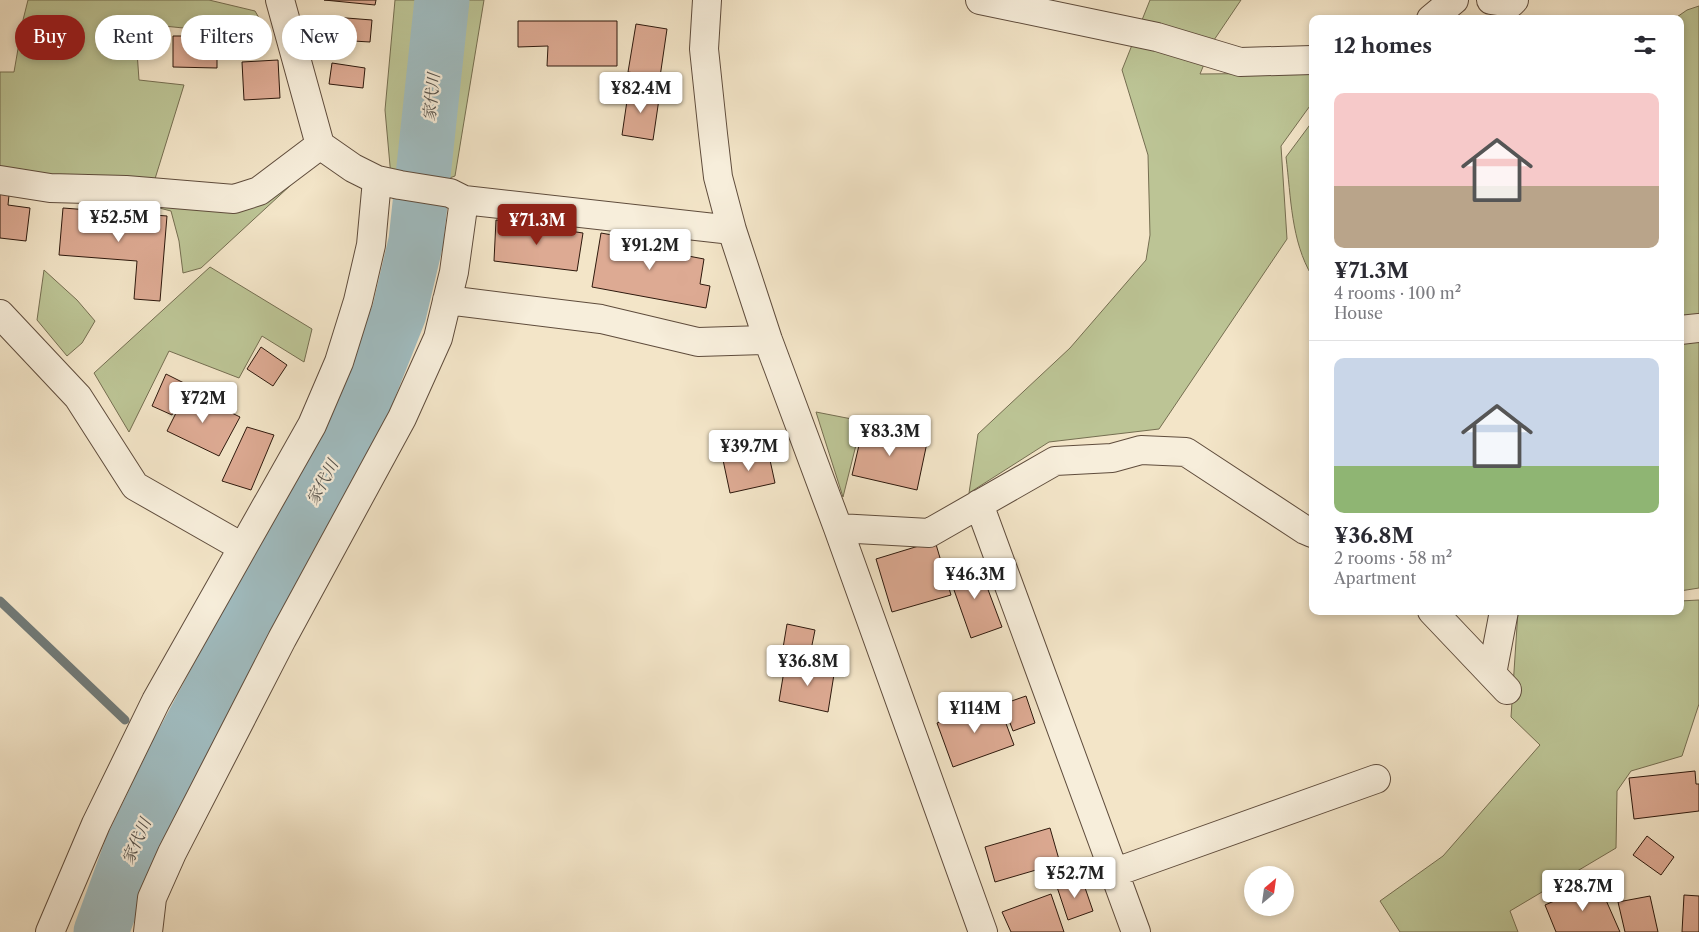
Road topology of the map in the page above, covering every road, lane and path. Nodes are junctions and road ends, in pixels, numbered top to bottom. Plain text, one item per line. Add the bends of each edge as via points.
1 (280, 0) edge
2 (707, 0) edge
3 (980, 0) edge
4 (1454, 0) edge
5 (1491, 0) edge
6 (1514, 0) edge
7 (1436, 15) edge
8 (1309, 60) edge
9 (320, 144) junction
10 (0, 180) edge
11 (389, 182) junction
12 (457, 196) junction
13 (732, 230) junction
14 (448, 300) junction
15 (0, 314) edge
16 (1699, 328) edge
17 (1684, 330) edge
18 (768, 340) junction
19 (979, 504) junction
20 (838, 528) junction
21 (1309, 531) edge
22 (242, 547) junction
23 (1436, 615) edge
24 (1504, 615) edge
25 (1376, 779) dead end
26 (1113, 873) junction
27 (50, 932) edge
28 (148, 932) edge
29 (983, 932) edge
30 (1136, 932) edge

1 - 9 street
2 - 13 street via 704,49 712,134 718,177
3 - 8 street via 1157,37 1240,62
4 - 7 street
5 - 6 street
9 - 10 street via 259,191 234,199 126,190 50,188
9 - 11 street via 352,168
11 - 12 street
11 - 22 street via 339,362 312,425
12 - 13 street
12 - 14 street via 454,272
13 - 18 street
14 - 18 street via 600,319 698,342
14 - 28 street via 438,338 402,418 282,639 172,853 152,898
15 - 22 street via 78,397 135,486
16 - 17 street
18 - 20 street
19 - 20 street via 929,533
19 - 21 street via 1055,461 1112,458 1141,450 1186,452
19 - 26 street
20 - 29 street
22 - 27 street via 156,701 96,824
23 - 24 street via 1500,682
25 - 26 street
26 - 30 street

